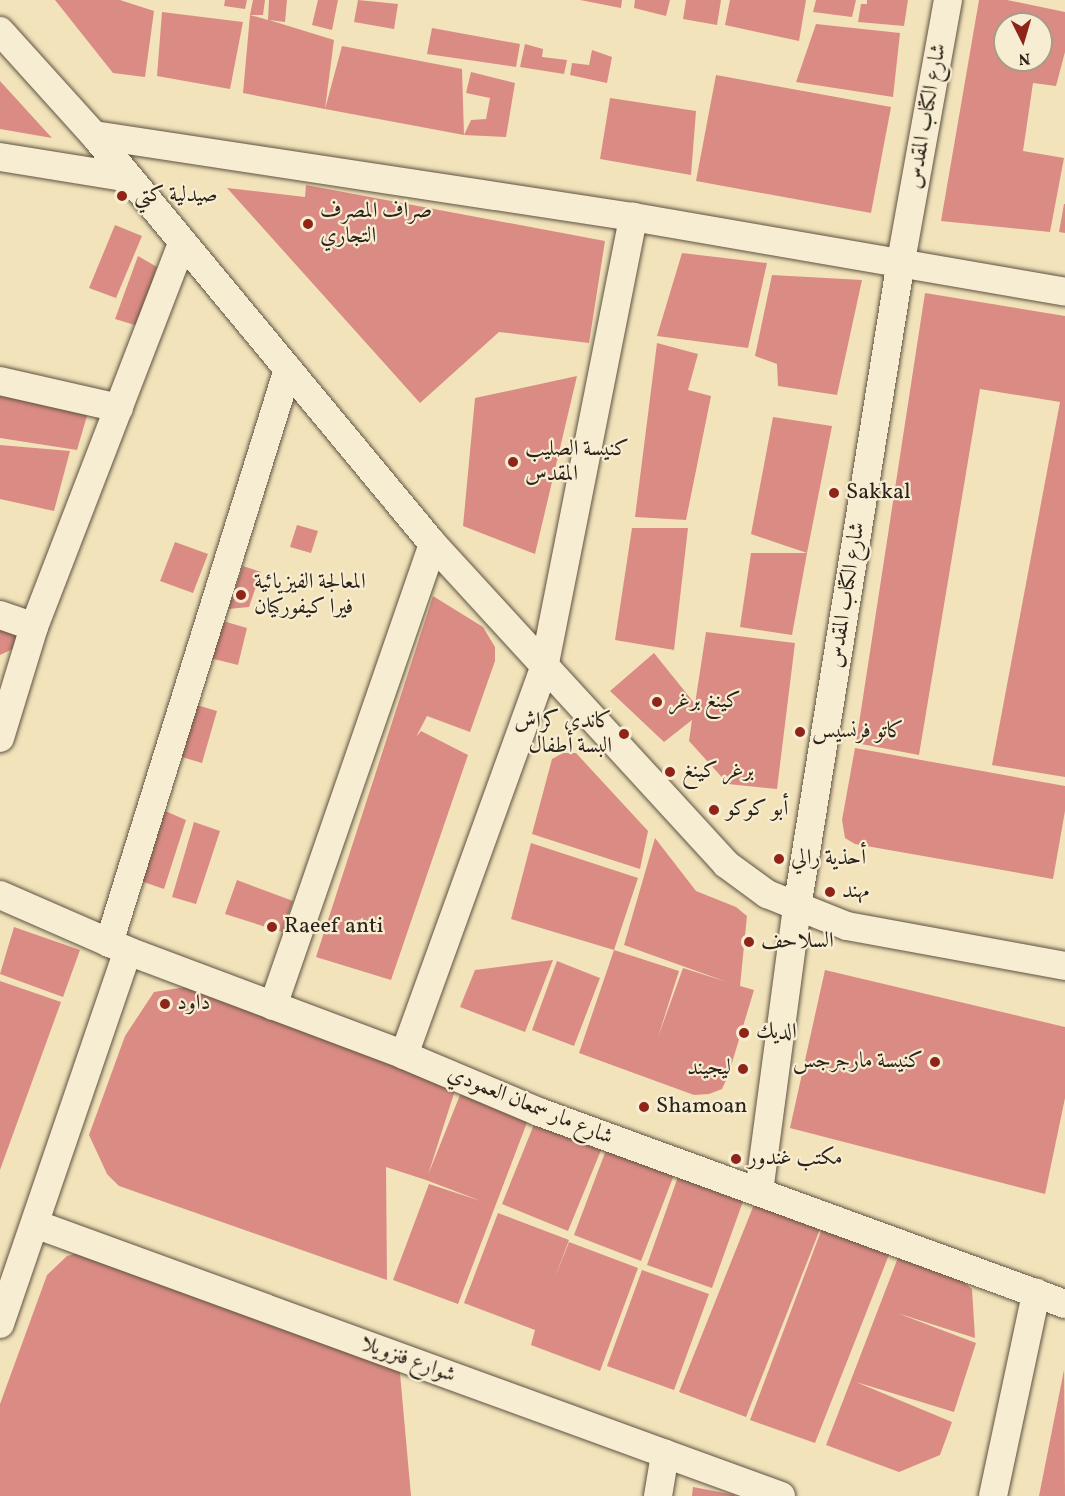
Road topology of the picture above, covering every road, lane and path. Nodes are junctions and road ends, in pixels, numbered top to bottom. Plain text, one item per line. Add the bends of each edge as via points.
1 (948, 0) edge
2 (0, 31) edge
3 (94, 135) junction
4 (0, 157) edge
5 (129, 178) junction
6 (633, 217) junction
7 (182, 243) junction
8 (901, 261) junction
9 (1065, 292) edge
10 (288, 369) junction
11 (0, 381) edge
12 (119, 408) junction
13 (432, 544) junction
14 (0, 615) edge
15 (34, 627) junction
16 (544, 668) junction
17 (0, 738) edge
18 (0, 895) edge
19 (797, 908) junction
20 (118, 947) junction
21 (1064, 962) edge
22 (273, 1006) junction
23 (404, 1055) junction
24 (759, 1192) junction
25 (35, 1224) junction
26 (1036, 1293) junction
27 (1065, 1304) edge
28 (0, 1324) edge
29 (665, 1454) junction
30 (657, 1496) edge
31 (782, 1496) edge
32 (993, 1496) edge

1 - 8 street, شارع الكتاب المقدس
2 - 3 street
3 - 5 street
3 - 6 street
4 - 5 street
5 - 7 street
6 - 8 street
6 - 16 street
7 - 10 street
7 - 12 street
8 - 9 street
8 - 19 street, شارع الكتاب المقدس
10 - 13 street
10 - 20 street
11 - 12 street
12 - 15 street
13 - 16 street
13 - 22 street
14 - 15 street
15 - 17 street
16 - 19 street via 726,864 767,894
16 - 23 street
18 - 20 street, شارع مار سمعان العمودي
19 - 21 street via 847,926
19 - 24 street, شارع الكتاب المقدس
20 - 22 street, شارع مار سمعان العمودي
20 - 25 street
22 - 23 street, شارع مار سمعان العمودي
23 - 24 street, شارع مار سمعان العمودي via 539,1112
24 - 26 street, شارع مار سمعان العمودي
25 - 28 street
25 - 29 street, شوارع فنزويلا
26 - 27 street, شارع مار سمعان العمودي
26 - 32 street
29 - 30 street
29 - 31 street, شوارع فنزويلا

